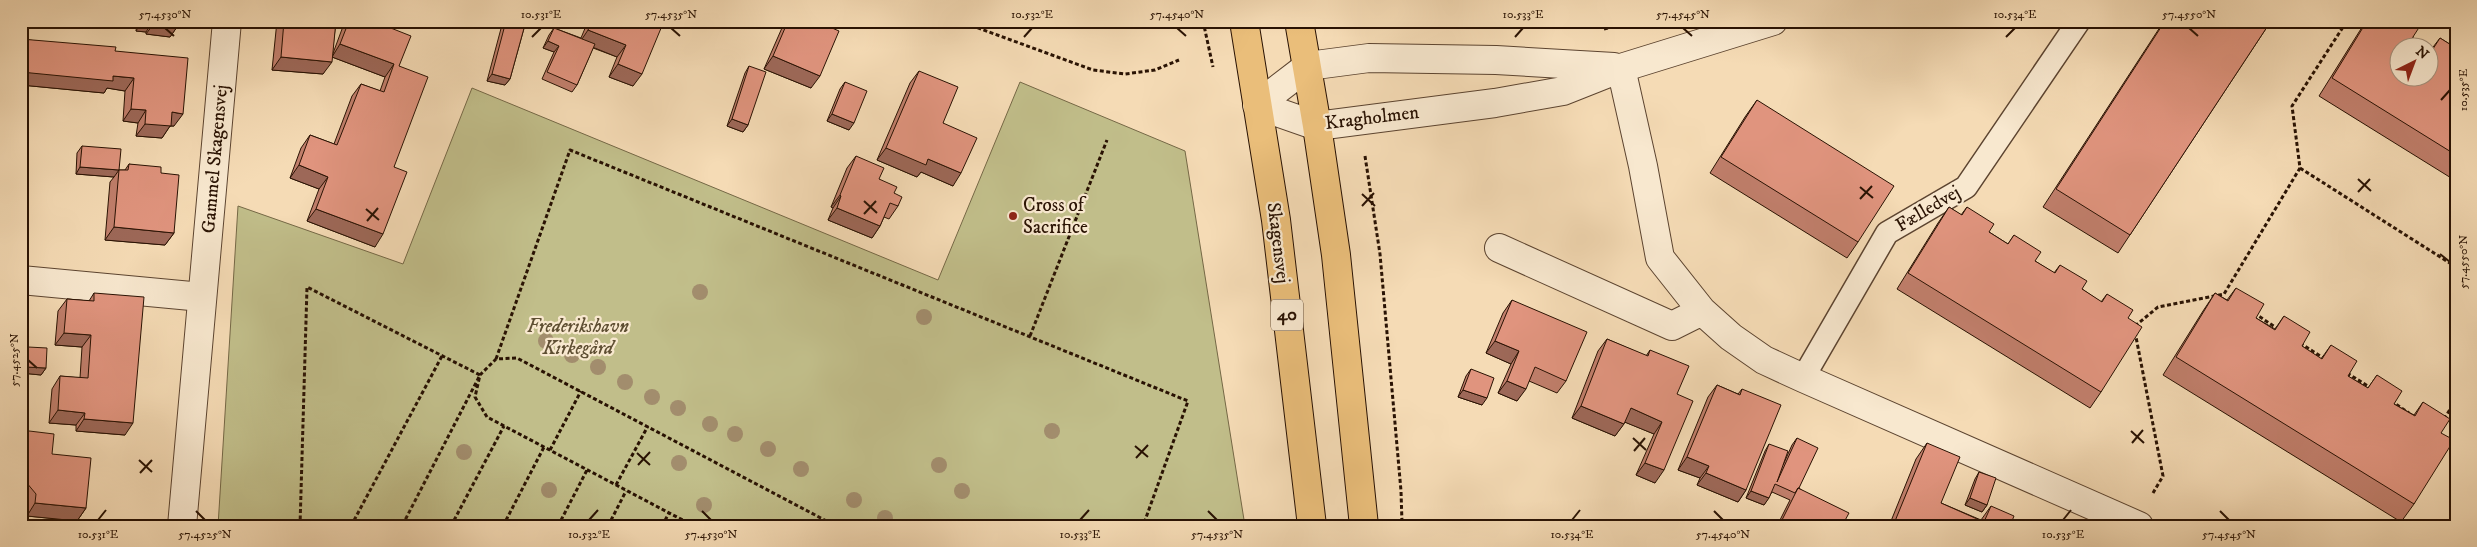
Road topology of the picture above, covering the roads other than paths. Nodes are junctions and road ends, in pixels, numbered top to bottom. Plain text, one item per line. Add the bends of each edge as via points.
1 (227, 21) edge
2 (1244, 21) edge
3 (1299, 21) edge
4 (1773, 21) edge
5 (2079, 21) edge
6 (1308, 66) junction
7 (1621, 68) junction
8 (1258, 105) junction
9 (1318, 126) junction
10 (1499, 248) dead end
11 (21, 280) edge
12 (202, 297) junction
13 (1702, 311) junction
14 (1803, 378) junction
15 (2124, 522) edge
16 (182, 526) edge
17 (1312, 526) edge
18 (1364, 526) edge

1 - 12 street, Gammel Skagensvej
2 - 8 main road, Skagensvej / 40
3 - 6 main road
4 - 7 street, Kragholmen
5 - 14 lane, Fælledvej via 1966,187 1887,233
6 - 7 street, Kragholmen via 1369,58 1496,60
6 - 8 street
6 - 9 main road
7 - 9 street, Kragholmen via 1563,91
7 - 13 street via 1660,258
8 - 9 street, Kragholmen
8 - 17 main road, Skagensvej / 40 via 1276,220
9 - 18 main road via 1336,255
10 - 13 street via 1672,326
11 - 12 street
12 - 16 street, Gammel Skagensvej
13 - 14 street via 1764,360
14 - 15 street

